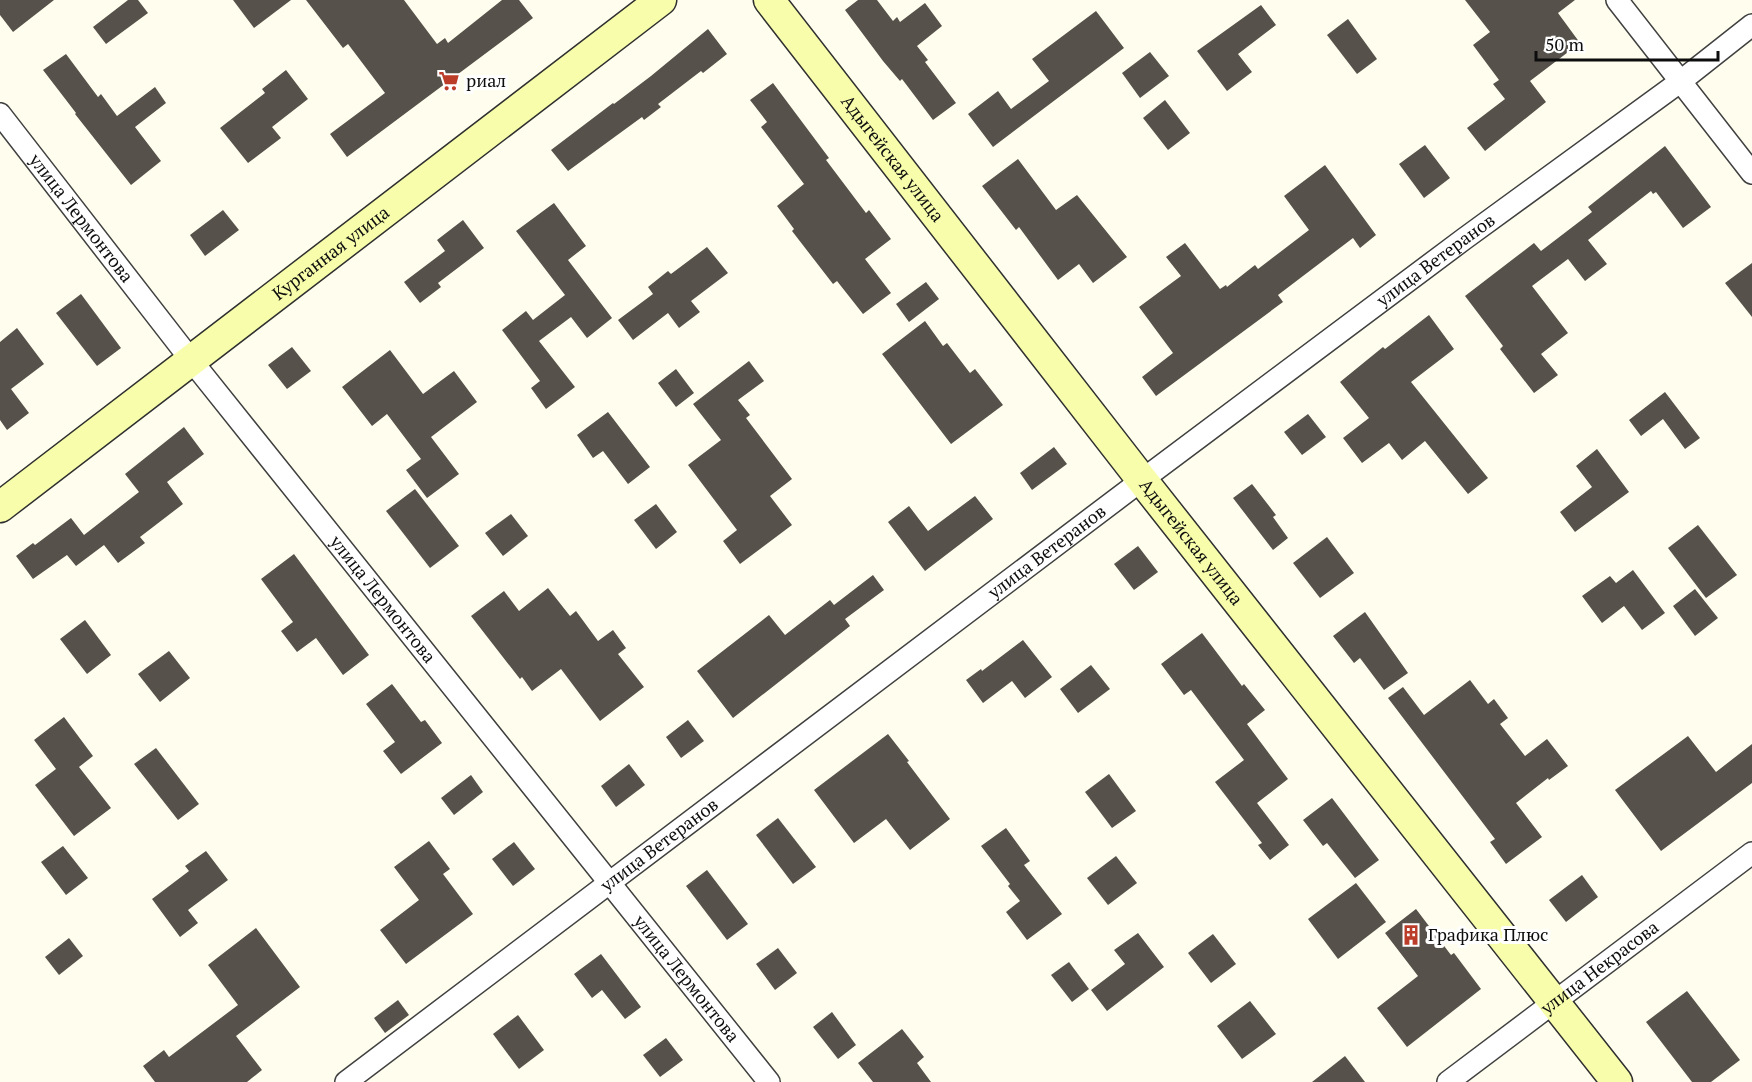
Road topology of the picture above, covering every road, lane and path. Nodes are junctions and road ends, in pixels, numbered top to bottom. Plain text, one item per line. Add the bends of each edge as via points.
1 (661, 0) edge
2 (769, 0) edge
3 (1617, 0) edge
4 (1752, 25) edge
5 (1681, 81) junction
6 (0, 114) edge
7 (1752, 173) edge
8 (191, 360) junction
9 (1142, 480) junction
10 (0, 507) edge
11 (1752, 853) edge
12 (611, 883) junction
13 (1554, 1001) junction
14 (346, 1082) edge
15 (769, 1082) edge
16 (1448, 1082) edge
17 (1617, 1082) edge

1 - 8 main road, Курганная улица
2 - 9 main road, Адыгейская улица
3 - 5 street
4 - 5 street, улица Ветеранов
5 - 7 street
5 - 9 street, улица Ветеранов
6 - 8 street, улица Лермонтова
8 - 10 main road, Курганная улица
8 - 12 street, улица Лермонтова
9 - 12 street, улица Ветеранов
9 - 13 main road, Адыгейская улица
11 - 13 street, улица Некрасова
12 - 14 street, улица Ветеранов
12 - 15 street, улица Лермонтова
13 - 16 street, улица Некрасова
13 - 17 main road, Адыгейская улица

